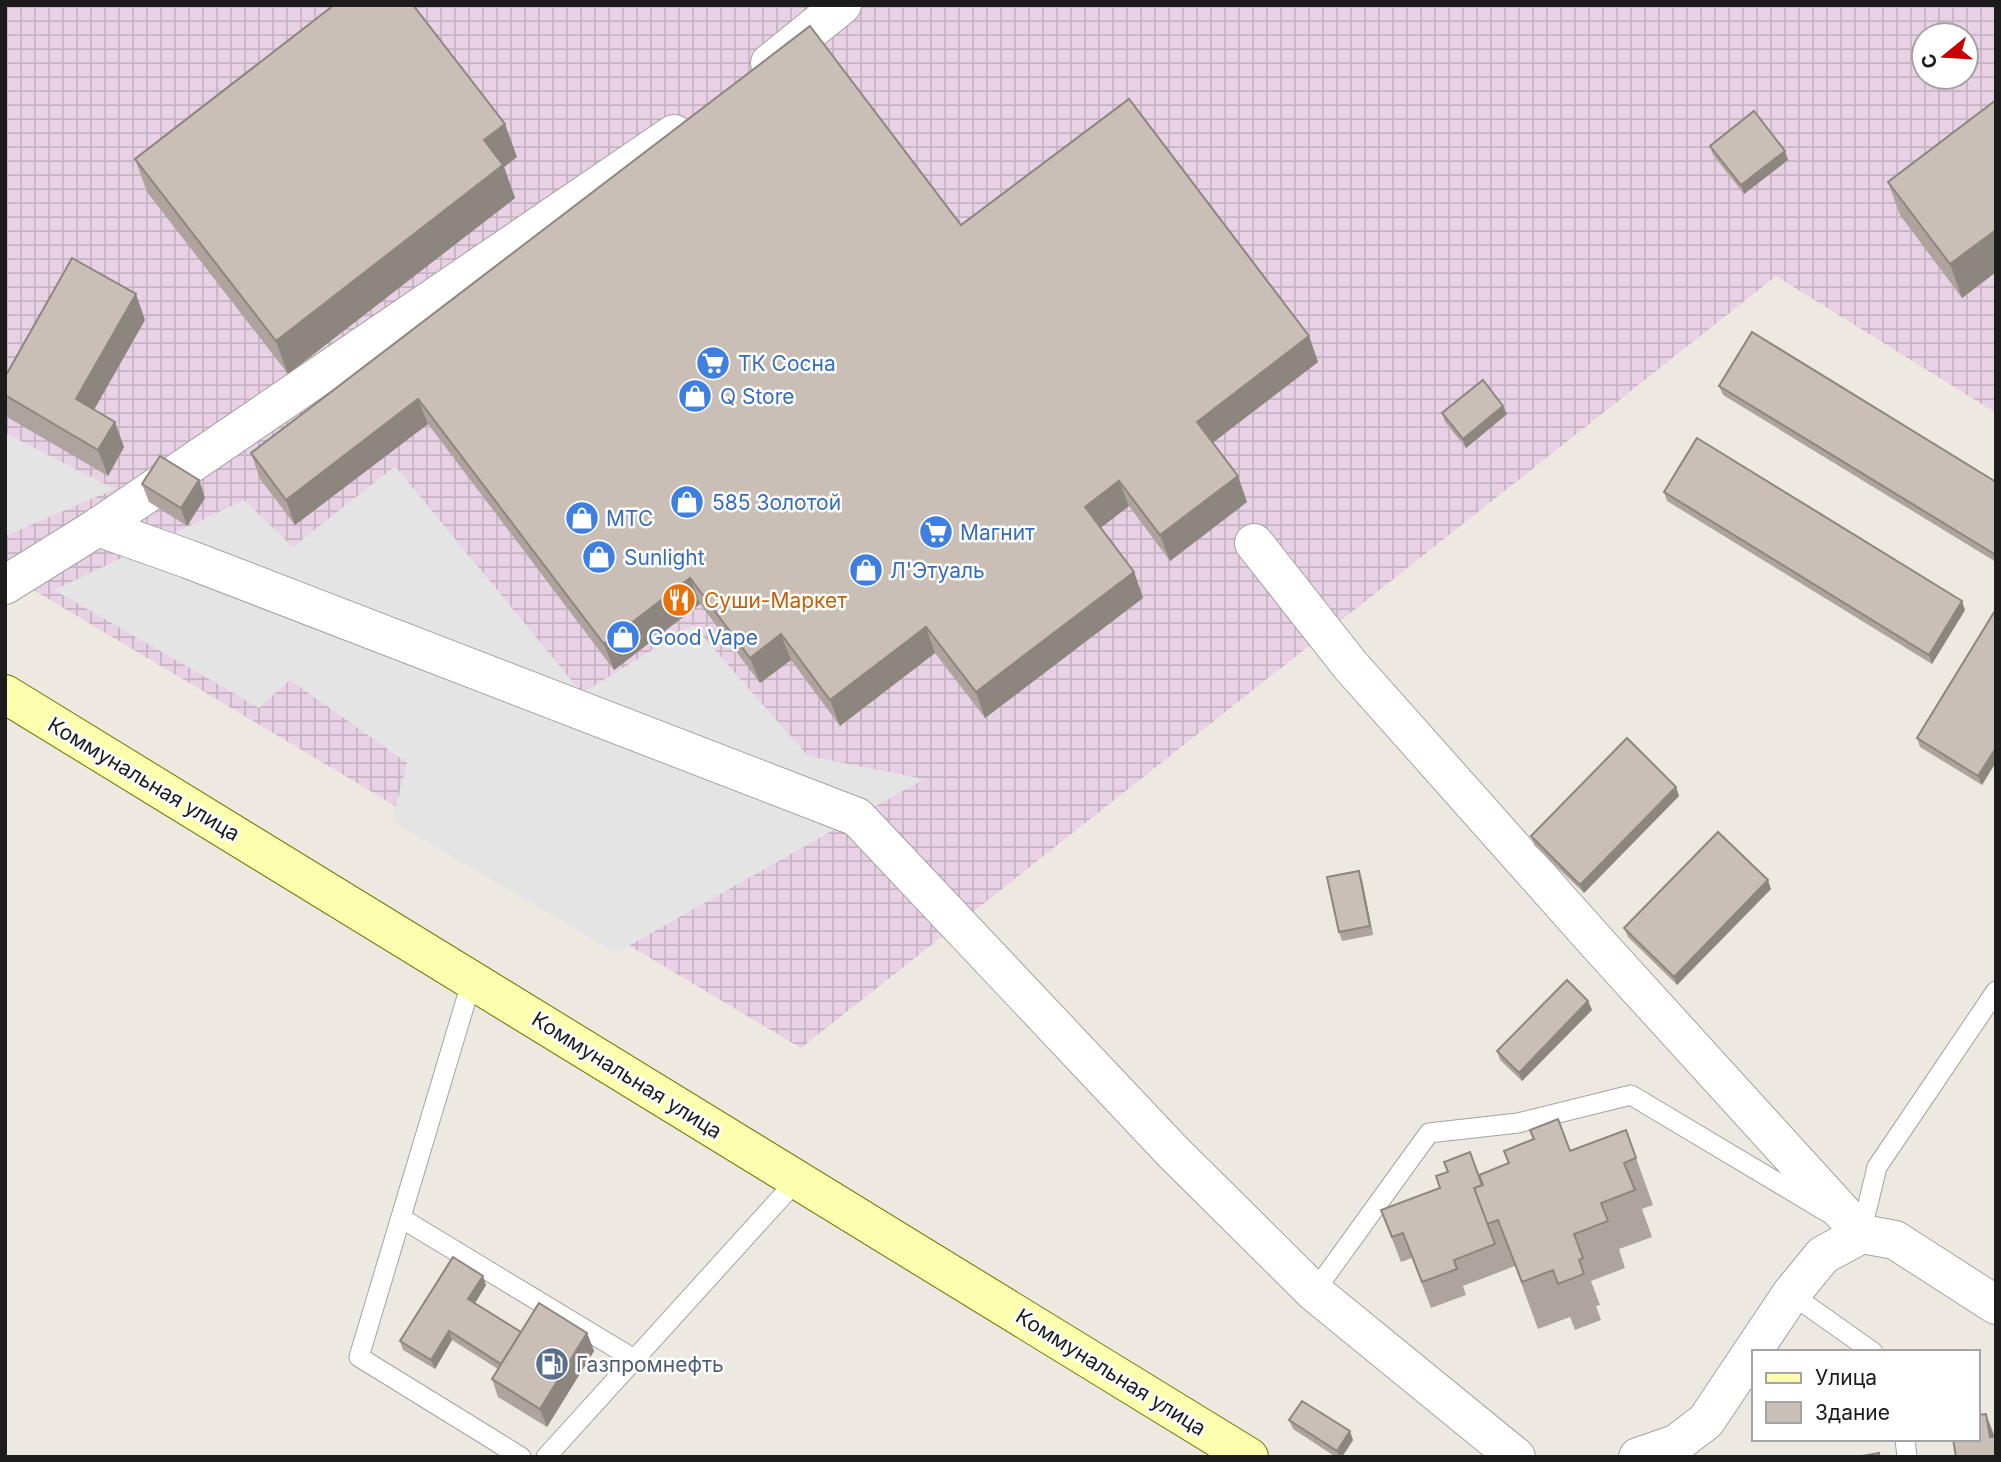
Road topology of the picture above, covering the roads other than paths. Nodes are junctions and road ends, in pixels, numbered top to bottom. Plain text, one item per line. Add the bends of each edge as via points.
1 (842, 5) edge
2 (742, 86) edge
3 (698, 118) edge
4 (98, 527) junction
5 (1254, 543) dead end
6 (5, 585) edge
7 (5, 694) edge
8 (472, 980) junction
9 (1996, 990) edge
10 (797, 1180) junction
11 (401, 1218) junction
12 (1862, 1234) junction
13 (1314, 1292) junction
14 (1791, 1294) junction
15 (1996, 1305) edge
16 (1754, 1350) edge
17 (1869, 1350) edge
18 (1752, 1352) edge
19 (634, 1359) junction
20 (521, 1457) edge
21 (546, 1457) edge
22 (1249, 1457) edge
23 (1516, 1457) edge
24 (1637, 1457) edge

1 - 2 street
3 - 4 street
4 - 6 street
4 - 13 street via 857,817 1172,1151
5 - 12 street via 1350,665
7 - 8 main road, Коммунальная улица
8 - 10 main road, Коммунальная улица
8 - 11 lane
9 - 12 lane via 1877,1167
10 - 19 lane
10 - 22 main road, Коммунальная улица
11 - 19 lane
11 - 20 lane via 359,1357
12 - 13 lane via 1631,1095 1518,1123 1429,1133
12 - 14 street via 1823,1255
12 - 15 street via 1895,1240
13 - 23 street
14 - 16 street
14 - 17 lane
18 - 24 street via 1706,1421 1676,1444
19 - 21 lane

